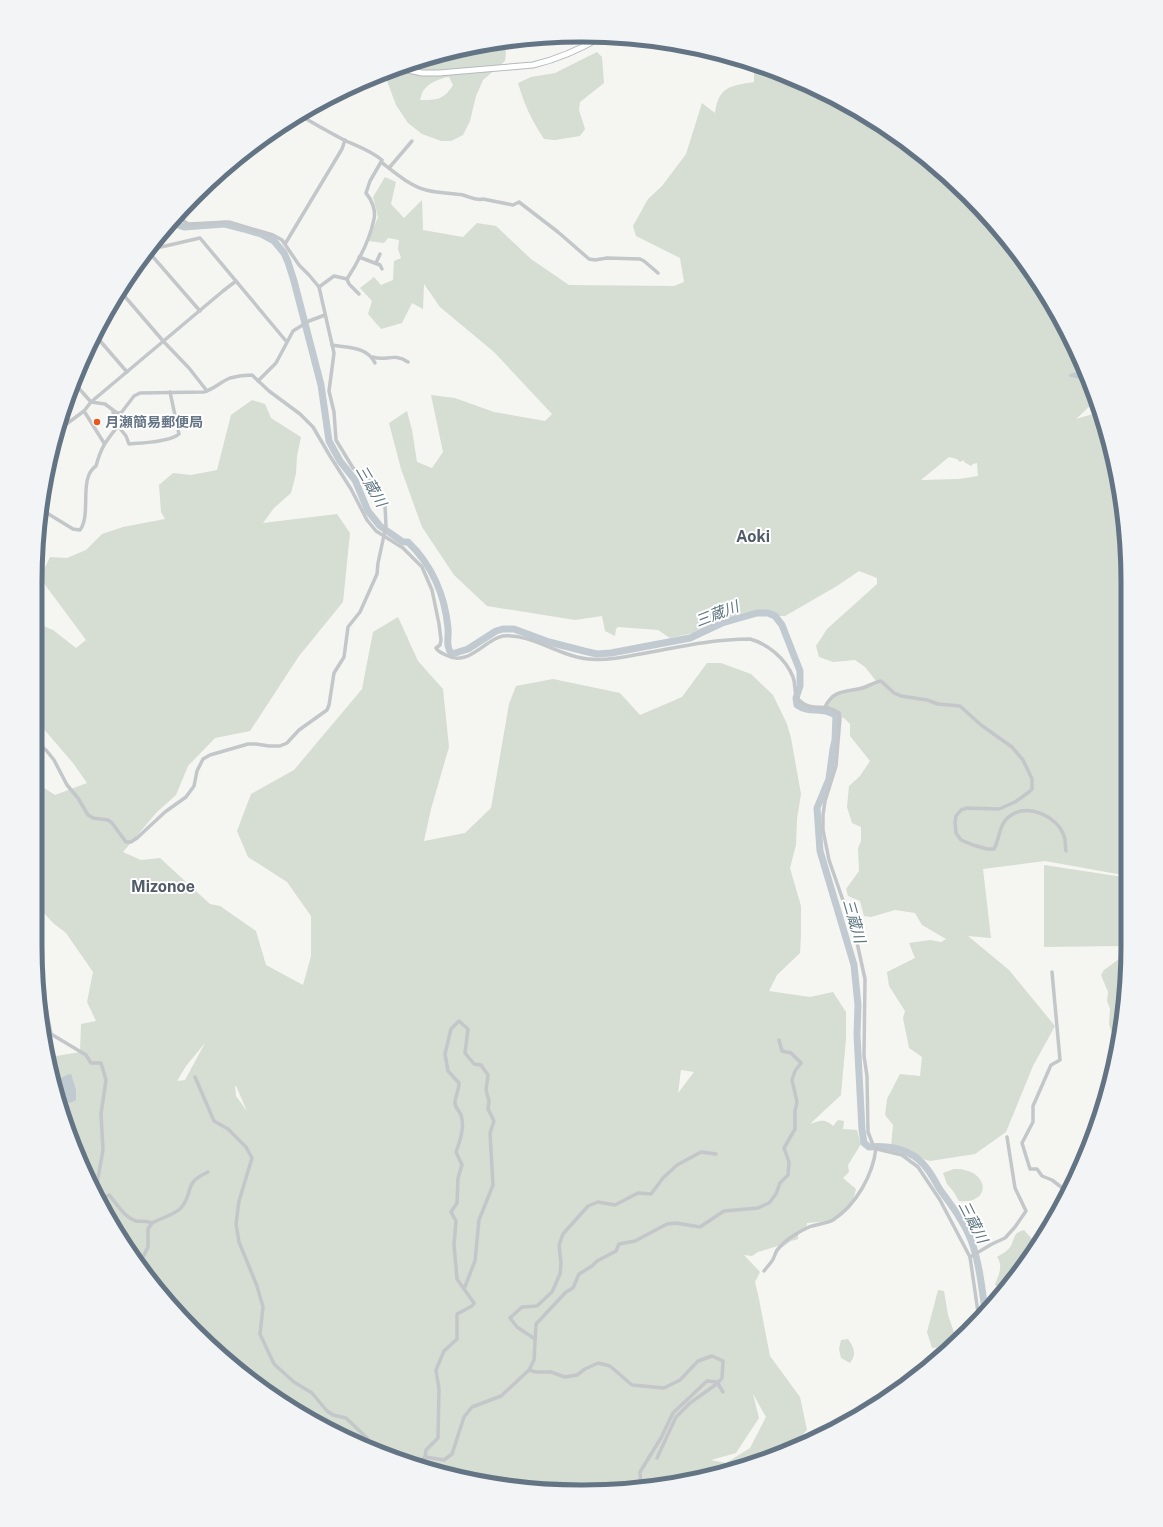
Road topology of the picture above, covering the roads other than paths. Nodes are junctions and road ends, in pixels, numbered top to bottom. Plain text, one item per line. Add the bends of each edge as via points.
1 (592, 42) edge
2 (410, 70) edge
3 (306, 118) edge
4 (345, 140) junction
5 (412, 141) dead end
6 (381, 162) junction
7 (389, 168) junction
8 (182, 220) edge
9 (285, 244) junction
10 (159, 246) edge
11 (380, 254) dead end
12 (152, 255) edge
13 (359, 257) junction
14 (376, 263) junction
15 (382, 269) dead end
16 (658, 273) dead end
17 (347, 279) junction
18 (236, 281) junction
19 (319, 287) junction
20 (359, 294) dead end
21 (124, 296) edge
22 (200, 311) junction
23 (325, 315) junction
24 (99, 340) edge
25 (164, 342) junction
26 (286, 342) junction
27 (332, 345) junction
28 (373, 357) junction
29 (408, 362) dead end
30 (375, 363) dead end
31 (127, 372) junction
32 (258, 381) junction
33 (78, 388) edge
34 (207, 391) junction
35 (170, 392) junction
36 (91, 402) junction
37 (84, 411) junction
38 (113, 411) junction
39 (66, 424) edge
40 (118, 426) junction
41 (104, 443) junction
42 (47, 513) edge
43 (384, 537) junction
44 (825, 707) junction
45 (42, 747) edge
46 (1066, 851) dead end
47 (1052, 972) dead end
48 (46, 1008) edge
49 (779, 1040) dead end
50 (195, 1077) dead end
51 (1007, 1137) dead end
52 (875, 1147) junction
53 (716, 1154) dead end
54 (208, 1172) dead end
55 (97, 1182) edge
56 (1063, 1188) edge
57 (105, 1197) edge
58 (152, 1223) junction
59 (970, 1257) junction
60 (142, 1258) edge
61 (764, 1271) dead end
62 (464, 1289) junction
63 (978, 1311) edge
64 (535, 1340) junction
65 (529, 1370) junction
66 (718, 1383) junction
67 (723, 1392) dead end
68 (368, 1441) edge
69 (657, 1458) dead end
70 (424, 1459) junction
71 (421, 1460) edge
72 (641, 1481) edge

1 - 2 street via 574,52 533,65 439,73
3 - 4 street
4 - 6 street via 375,154
4 - 9 street
5 - 7 street
6 - 7 street
6 - 13 street via 366,193 374,208 375,218
7 - 16 street via 425,190 465,196 479,201 483,199 513,205 519,202 589,259 640,259
8 - 9 street via 188,224 229,222 273,235
9 - 19 street via 299,265
10 - 18 street via 200,238
11 - 14 street
12 - 22 street
13 - 14 street
13 - 17 street
14 - 15 street
17 - 19 street via 334,276
17 - 20 street
18 - 22 street
18 - 26 street
19 - 23 street
21 - 25 street
22 - 25 street
23 - 26 street via 292,331
23 - 27 street
24 - 31 street
25 - 31 street
25 - 34 street
26 - 32 street via 276,363
27 - 28 street via 360,349
27 - 43 street via 335,357 329,391 336,440 353,468 376,484 380,490 385,505
28 - 29 street via 394,356
28 - 30 street
31 - 36 street
32 - 34 street via 252,374 242,375
32 - 43 street via 313,427 367,520
33 - 36 street
34 - 35 street
35 - 38 street via 140,393 134,396 121,413
35 - 40 street via 178,434 176,436 129,444
36 - 37 street
36 - 38 street via 105,404
37 - 39 street
37 - 41 street
38 - 40 street via 114,421
40 - 41 street
41 - 42 street via 87,483 84,522 80,530
43 - 44 street via 403,548 422,567 432,590 439,624 441,640 436,648 448,656 462,657 476,653 502,636 525,639 569,656 588,659 613,659 700,643 750,639 781,657 794,677 794,692 800,700 805,704
43 - 45 street via 377,574 360,612 348,627 344,656 334,673 327,710 299,730 288,743 280,746 248,744 203,759 191,791 186,797 131,842 126,842 108,820 88,815 67,785 54,760
44 - 46 street via 828,700 838,693 864,688 881,681 901,696 960,706 1012,747 1023,760 1032,779 1032,789 1029,792 999,809 961,810 955,822 956,833 961,840 994,849 1005,821 1010,816 1021,810 1035,811 1058,826 1064,834
44 - 52 street via 833,708 839,713 840,718 836,766 825,801 822,830 829,860 856,938 865,979 864,1056 868,1132
47 - 56 street via 1060,1060 1051,1065 1033,1106 1033,1122 1022,1143 1030,1169 1037,1169 1042,1176
48 - 55 street via 51,1034 86,1055 91,1063 101,1063 106,1080 101,1114 103,1150
49 - 64 street via 782,1051 791,1053 801,1063 792,1080 797,1102 795,1129 784,1148 789,1162 788,1175 780,1183 769,1203 758,1208 724,1211 700,1227 668,1224 635,1241 620,1244 616,1251 596,1261 579,1274 573,1288 566,1292 536,1324
50 - 68 street via 214,1121 228,1129 246,1147 252,1158 239,1201 236,1224 239,1242 263,1307 260,1334 274,1364 312,1394 327,1411 346,1418
51 - 59 street via 1015,1188 1026,1211 1005,1238
52 - 59 street via 902,1155 918,1167 943,1206
52 - 61 street via 872,1165 863,1186 848,1207 831,1221 807,1228 787,1240 778,1248
53 - 64 street via 701,1152 677,1165 651,1194 638,1193 615,1205 598,1202 588,1206 563,1234 559,1246 560,1274 552,1292 537,1306 522,1307 510,1318 517,1327
54 - 58 street via 197,1177 190,1186 189,1194 180,1209
57 - 58 street via 109,1195 128,1217
58 - 60 street via 148,1229 148,1247
59 - 63 street
62 - 62 street via 457,1279 454,1246 456,1221 451,1212 457,1203 458,1178 462,1165 456,1152 462,1134 461,1116 455,1105 459,1083 448,1071 445,1054 451,1029 458,1021 468,1029 465,1053 474,1064 481,1065 488,1075 488,1108 494,1121 490,1132 493,1185 479,1220 475,1261
62 - 70 street via 474,1303 457,1314 457,1339 444,1352 436,1370 439,1389 438,1438 426,1450
64 - 65 street via 534,1360
65 - 66 street via 551,1372 565,1377 577,1375 598,1363 610,1366 632,1385 664,1388 680,1380 698,1361 712,1356 723,1361 722,1378
65 - 70 street via 501,1396 472,1407 464,1417 452,1454 444,1460
66 - 67 street
66 - 69 street via 690,1403 676,1417
66 - 72 street via 707,1381 673,1413 640,1472
70 - 71 street

